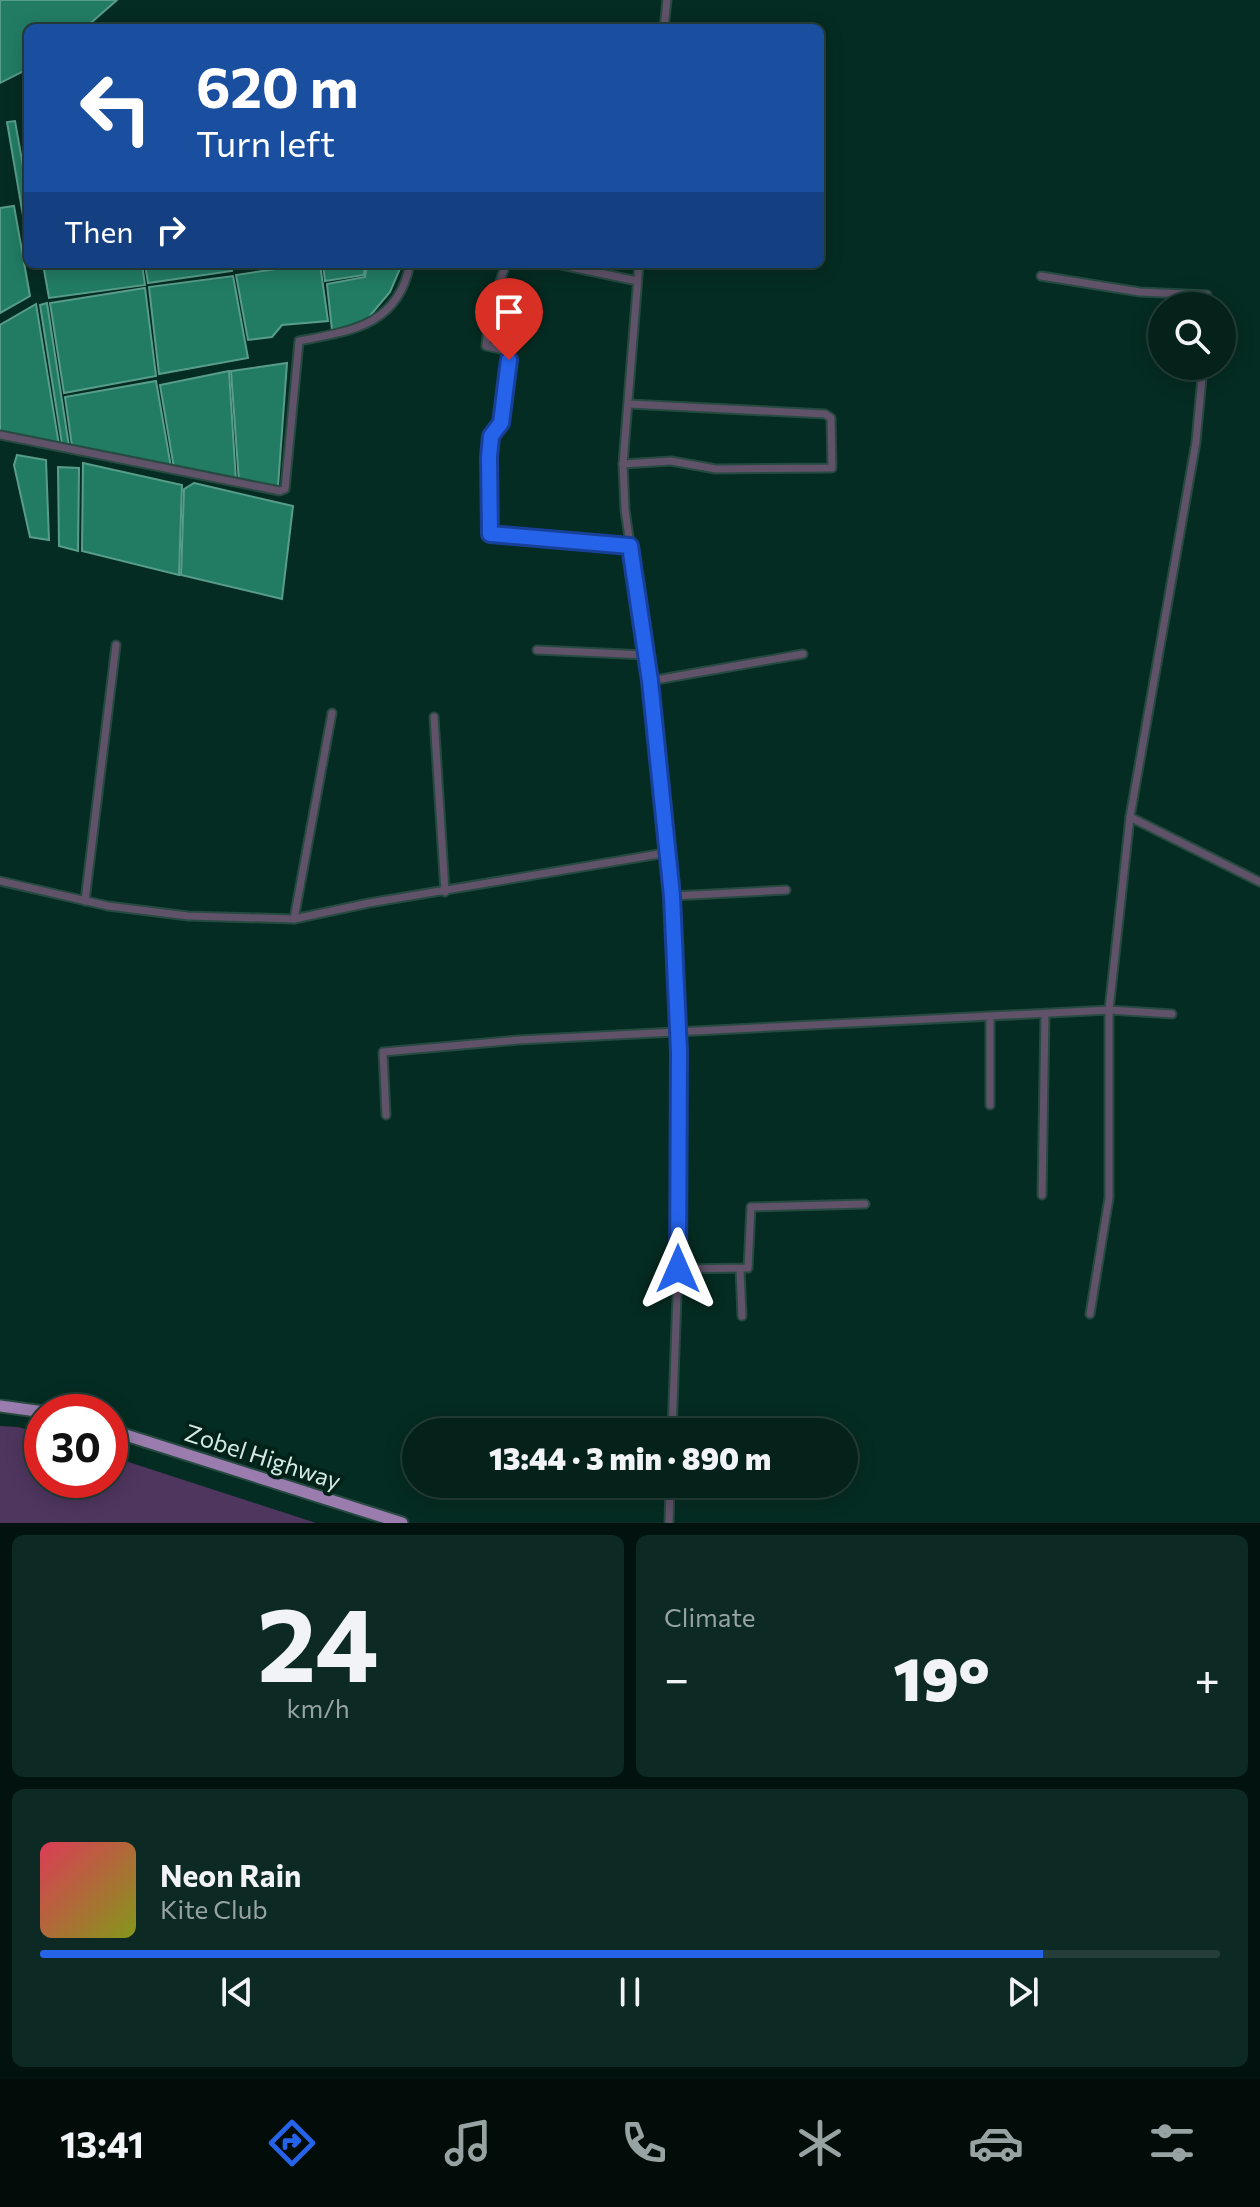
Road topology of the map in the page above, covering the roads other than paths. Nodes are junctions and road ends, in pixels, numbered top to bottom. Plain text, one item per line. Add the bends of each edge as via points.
1 (667, 0) edge
2 (664, 24) edge
3 (408, 268) edge
4 (505, 268) edge
5 (576, 268) edge
6 (639, 268) edge
7 (1041, 276) dead end
8 (637, 281) junction
9 (1148, 292) edge
10 (1202, 380) edge
11 (630, 404) junction
12 (0, 435) edge
13 (623, 464) junction
14 (630, 546) junction
15 (116, 645) dead end
16 (537, 650) dead end
17 (803, 654) dead end
18 (647, 655) junction
19 (650, 681) junction
20 (332, 713) dead end
21 (434, 717) dead end
22 (1130, 817) junction
23 (665, 853) junction
24 (0, 881) edge
25 (1260, 882) edge
26 (786, 890) dead end
27 (445, 892) junction
28 (672, 896) junction
29 (85, 901) junction
30 (294, 919) junction
31 (1109, 1010) junction
32 (1045, 1014) junction
33 (1172, 1014) dead end
34 (990, 1017) junction
35 (677, 1034) junction
36 (990, 1105) dead end
37 (386, 1115) dead end
38 (1042, 1195) dead end
39 (865, 1204) dead end
40 (678, 1269) junction
41 (740, 1269) junction
42 (1090, 1314) dead end
43 (742, 1316) dead end
44 (0, 1406) edge
45 (24, 1409) edge
46 (673, 1418) edge
47 (128, 1436) edge
48 (670, 1498) edge
49 (402, 1523) edge
50 (669, 1523) edge

1 - 2 street
3 - 12 street via 379,318 365,327 299,341 288,480 280,491
4 - 14 street via 490,310 486,346 504,350 509,360 501,423 491,436 490,534
5 - 8 street
6 - 8 street
7 - 9 street
8 - 11 street
10 - 22 street via 1196,442
11 - 13 street
11 - 13 street via 825,414 831,418 832,468
13 - 14 street
14 - 18 street
15 - 29 street
16 - 18 street
17 - 19 street
18 - 19 street
19 - 23 street
20 - 30 street
21 - 27 street
22 - 25 street
22 - 31 street
23 - 27 street
23 - 28 street
24 - 29 street
26 - 28 street
27 - 30 street
28 - 35 street
29 - 30 street via 188,916
31 - 32 street
31 - 33 street
31 - 42 street via 1109,1198
32 - 34 street
32 - 38 street
34 - 35 street
34 - 36 street
35 - 37 street via 383,1052
35 - 40 street
39 - 41 street via 751,1207 748,1268
40 - 41 street
40 - 46 street
41 - 43 street
44 - 45 main road
47 - 49 main road, Zobel Highway
48 - 50 street

